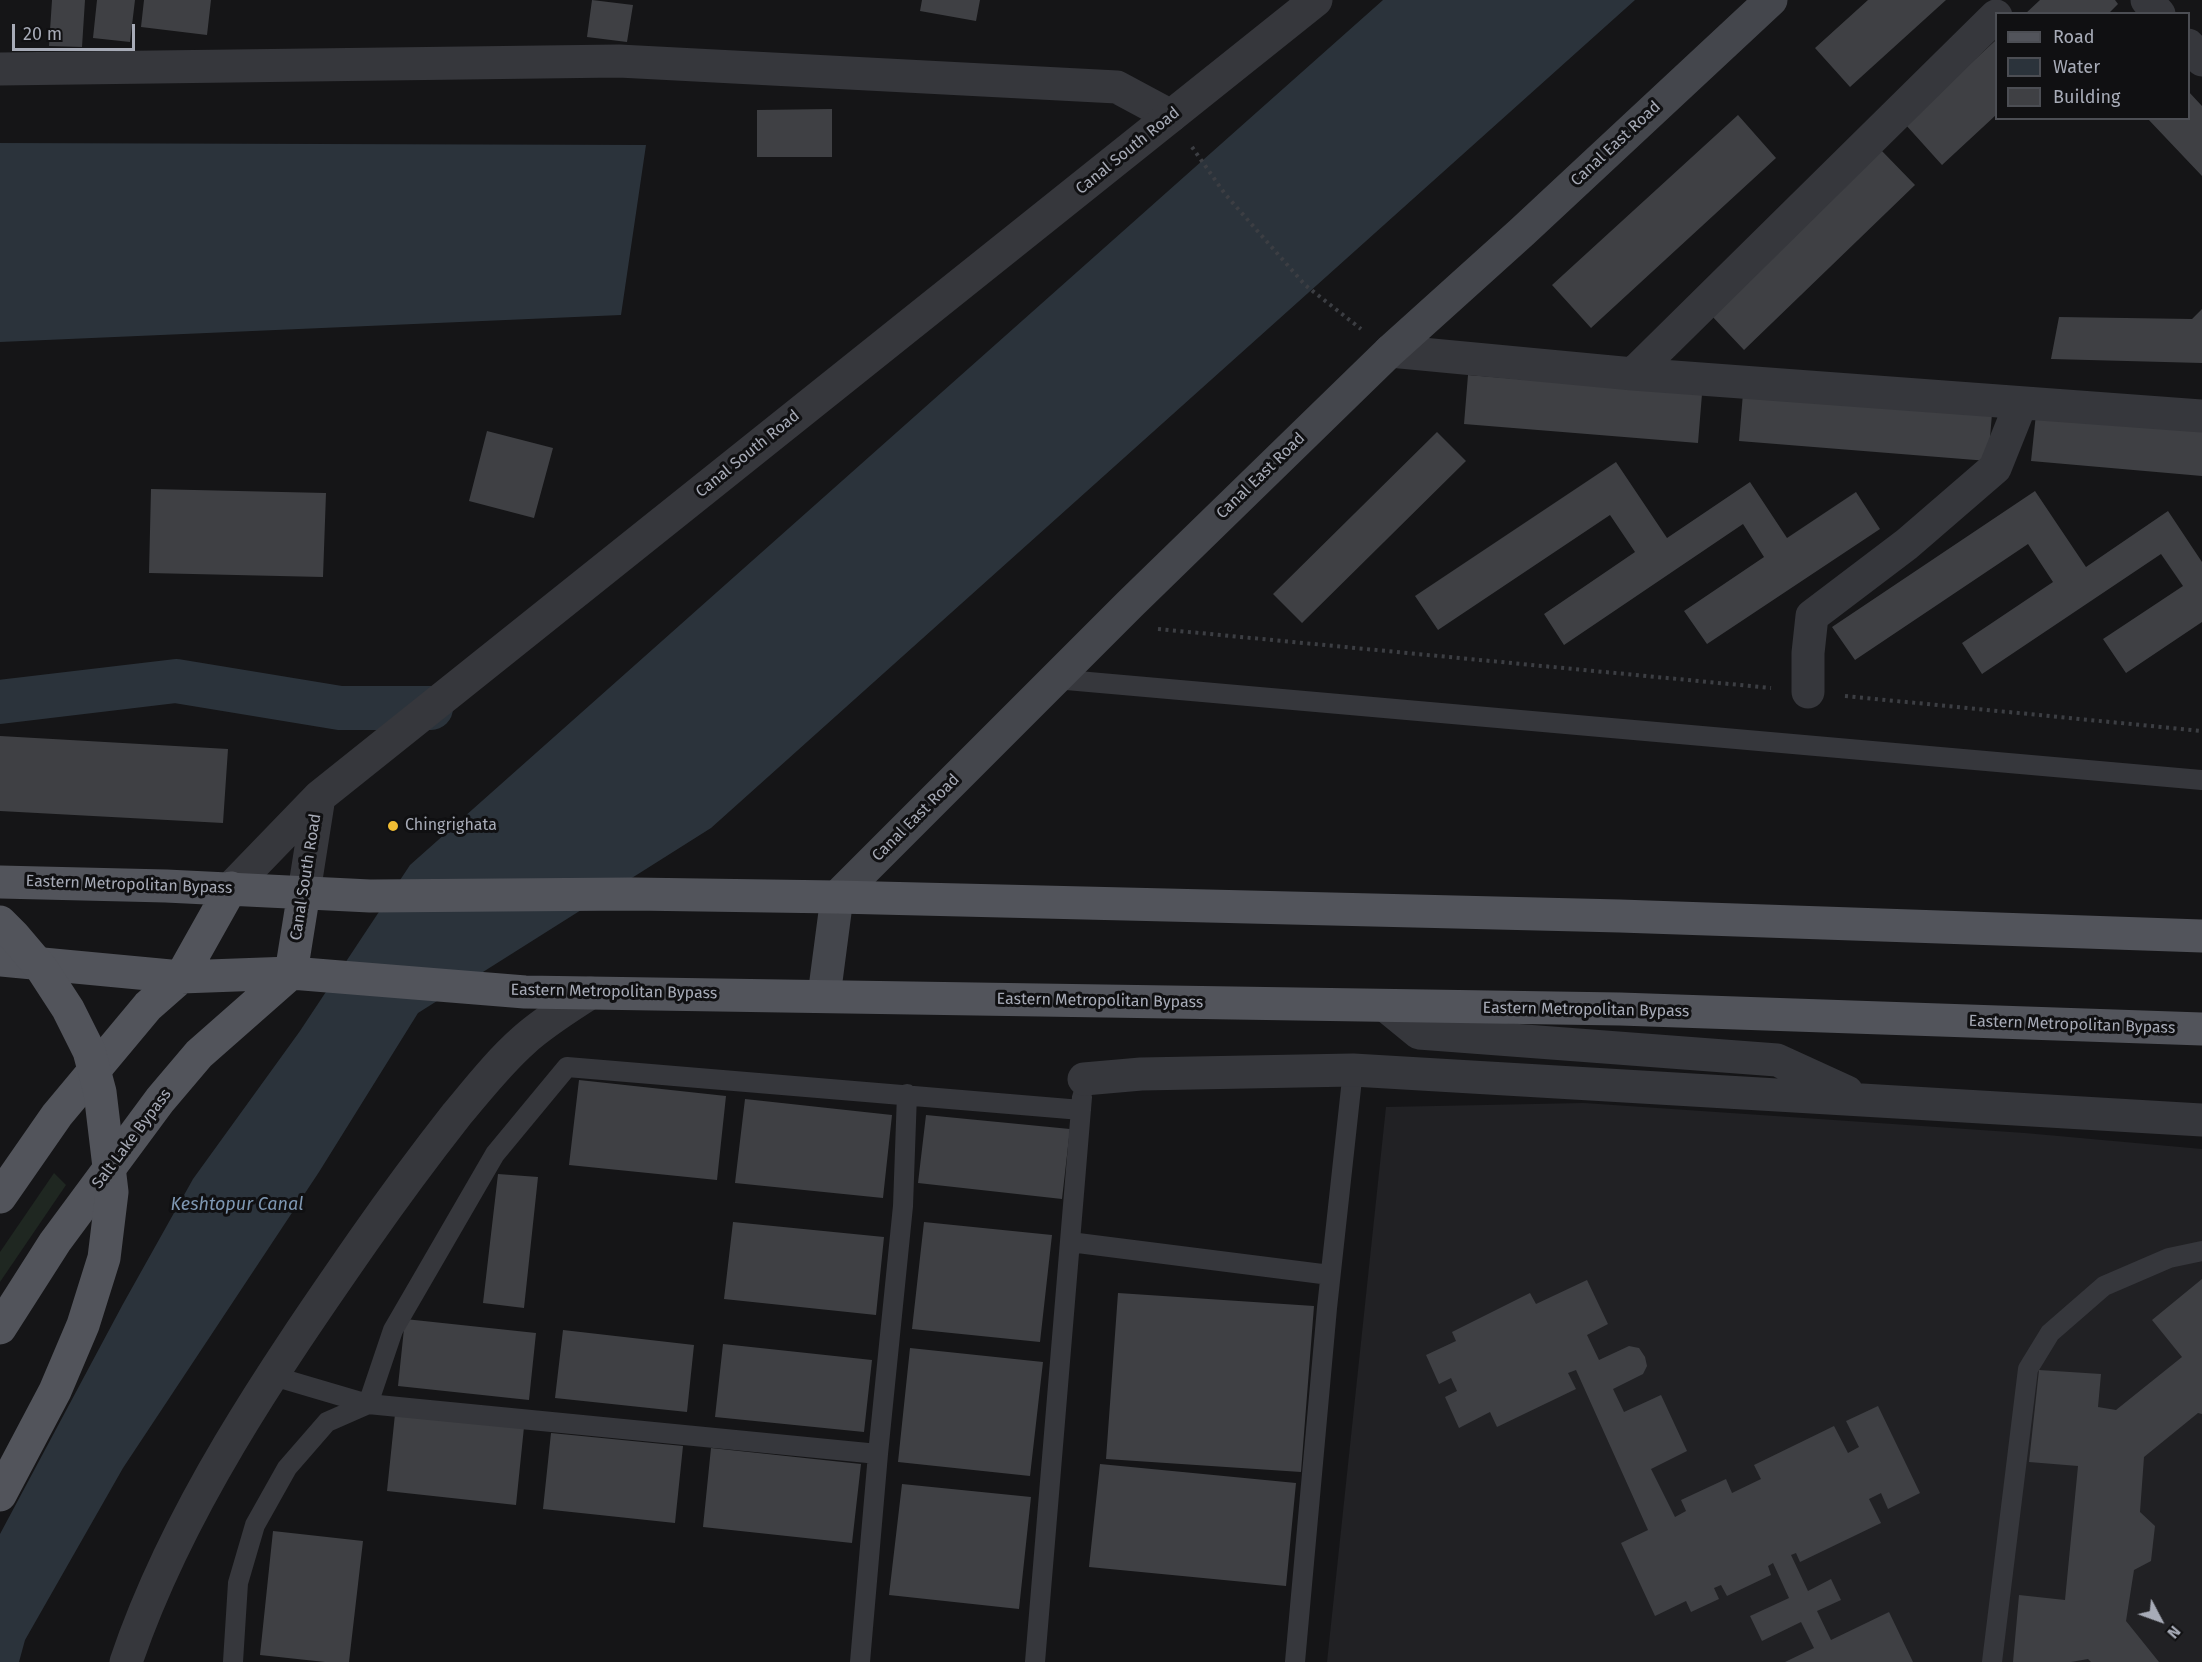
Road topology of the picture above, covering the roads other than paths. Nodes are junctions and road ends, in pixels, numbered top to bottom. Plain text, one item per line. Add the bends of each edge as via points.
1 (1317, 0) edge
2 (1771, 0) edge
3 (2012, 0) edge
4 (2147, 0) edge
5 (2001, 12) edge
6 (2157, 12) edge
7 (1995, 18) edge
8 (2190, 47) edge
9 (2202, 60) edge
10 (0, 69) edge
11 (1171, 116) junction
12 (1390, 351) junction
13 (1632, 374) junction
14 (2021, 403) junction
15 (2202, 416) edge
16 (1055, 679) junction
17 (1808, 692) road end
18 (2202, 780) edge
19 (319, 797) junction
20 (0, 882) edge
21 (231, 888) junction
22 (304, 892) junction
23 (837, 897) junction
24 (0, 922) edge
25 (2202, 936) edge
26 (0, 960) edge
27 (291, 973) junction
28 (181, 977) junction
29 (590, 993) junction
30 (824, 996) junction
31 (1386, 1006) junction
32 (2202, 1029) edge
33 (1353, 1070) junction
34 (907, 1094) junction
35 (1862, 1100) junction
36 (1082, 1104) junction
37 (2202, 1120) edge
38 (0, 1197) edge
39 (1070, 1242) junction
40 (2202, 1251) edge
41 (1330, 1275) junction
42 (0, 1328) edge
43 (273, 1376) junction
44 (368, 1404) junction
45 (878, 1454) junction
46 (0, 1495) edge
47 (126, 1662) edge
48 (233, 1662) edge
49 (860, 1662) edge
50 (1035, 1662) edge
51 (1295, 1662) edge
52 (1992, 1662) edge

1 - 11 street, Canal South Road
2 - 12 main road, Canal East Road
3 - 5 street
4 - 6 street
7 - 13 street
8 - 9 street
10 - 11 street via 619,61 1117,87
11 - 19 street, Canal South Road
12 - 13 street
12 - 16 main road, Canal East Road
13 - 14 street
14 - 15 street
14 - 17 street via 1995,468 1812,616
16 - 18 lane
16 - 23 main road, Canal East Road
19 - 21 street
19 - 22 street, Canal South Road
20 - 21 main road, Eastern Metropolitan Bypass
21 - 22 main road, Eastern Metropolitan Bypass
21 - 28 main road
22 - 23 main road, Eastern Metropolitan Bypass via 370,896
22 - 27 main road, Canal South Road
23 - 25 main road, Eastern Metropolitan Bypass
23 - 30 main road
24 - 46 main road, bridge via 42,969 89,1051 100,1092 112,1192 105,1258 83,1325 55,1391
26 - 28 main road, Eastern Metropolitan Bypass
27 - 28 main road, Eastern Metropolitan Bypass
27 - 29 main road, Eastern Metropolitan Bypass via 525,992
27 - 42 main road, Salt Lake Bypass via 199,1054 160,1100 55,1242
28 - 38 main road via 148,1006 57,1115
29 - 30 main road, Eastern Metropolitan Bypass
29 - 43 street via 522,1041 479,1087 411,1172
30 - 31 main road, Eastern Metropolitan Bypass
31 - 32 main road, Eastern Metropolitan Bypass via 1620,1009
31 - 35 street via 1419,1033 1777,1060
33 - 35 street
33 - 36 street via 1141,1074
33 - 41 lane
34 - 36 lane
34 - 44 lane via 567,1067 495,1154 393,1330
34 - 45 lane via 903,1206
35 - 37 street
36 - 39 lane
39 - 41 lane
39 - 50 lane
40 - 52 lane via 2169,1258 2104,1286 2049,1333 2028,1369
41 - 51 lane
43 - 44 lane
43 - 47 street via 166,1558
44 - 45 lane
44 - 48 lane via 327,1422 287,1468 255,1525 238,1583
45 - 49 lane

